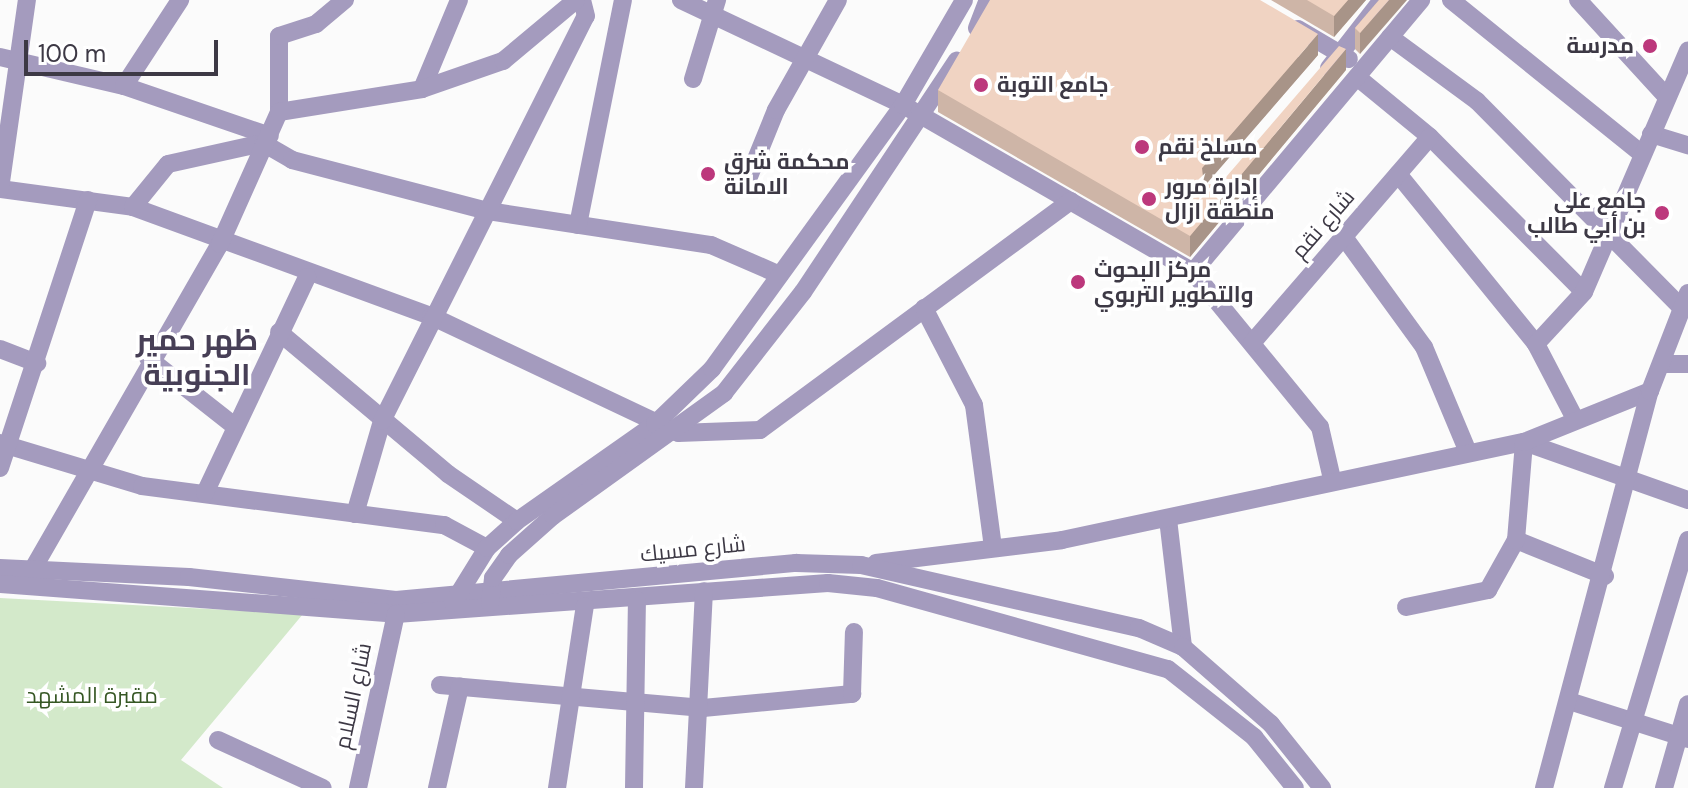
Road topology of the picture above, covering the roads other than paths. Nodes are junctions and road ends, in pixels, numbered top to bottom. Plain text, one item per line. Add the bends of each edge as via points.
1 (27, 0) edge
2 (180, 0) edge
3 (345, 0) edge
4 (459, 0) edge
5 (579, 0) edge
6 (623, 0) edge
7 (681, 0) edge
8 (838, 0) edge
9 (964, 0) edge
10 (988, 0) edge
11 (1382, 0) edge
12 (1421, 0) edge
13 (1451, 0) edge
14 (1578, 0) edge
15 (714, 8) edge
16 (1274, 15) edge
17 (1390, 37) junction
18 (1688, 50) edge
19 (805, 54) junction
20 (1341, 54) junction
21 (8, 59) edge
22 (1360, 72) junction
23 (693, 79) dead end
24 (124, 86) junction
25 (1311, 87) edge
26 (422, 89) junction
27 (1667, 97) junction
28 (903, 105) junction
29 (279, 112) junction
30 (922, 116) junction
31 (1651, 134) junction
32 (1430, 137) junction
33 (266, 140) junction
34 (1688, 145) edge
35 (1642, 154) junction
36 (1398, 174) junction
37 (748, 179) dead end
38 (0, 189) edge
39 (88, 200) junction
40 (1071, 201) junction
41 (133, 207) junction
42 (488, 211) junction
43 (578, 225) junction
44 (1344, 237) junction
45 (1610, 238) junction
46 (220, 244) junction
47 (1193, 272) junction
48 (780, 275) junction
49 (307, 277) junction
50 (1584, 292) junction
51 (1685, 300) edge
52 (924, 308) junction
53 (431, 316) junction
54 (279, 332) junction
55 (1252, 343) junction
56 (1536, 344) junction
57 (0, 349) edge
58 (148, 358) junction
59 (37, 363) junction
60 (1665, 364) junction
61 (1688, 364) edge
62 (1650, 391) junction
63 (1575, 419) junction
64 (382, 421) junction
65 (232, 424) junction
66 (655, 424) junction
67 (678, 433) junction
68 (1524, 442) junction
69 (4, 444) edge
70 (1467, 450) junction
71 (0, 468) edge
72 (86, 468) junction
73 (1332, 479) junction
74 (1631, 481) junction
75 (205, 493) junction
76 (1688, 500) edge
77 (355, 514) junction
78 (1168, 519) junction
79 (517, 521) junction
80 (1516, 540) junction
81 (1688, 540) edge
82 (487, 548) junction
83 (993, 548) junction
84 (861, 565) junction
85 (34, 567) junction
86 (0, 568) edge
87 (1605, 576) junction
88 (0, 584) edge
89 (704, 591) junction
90 (637, 600) junction
91 (490, 602) junction
92 (453, 606) junction
93 (585, 606) junction
94 (1406, 607) dead end
95 (396, 614) junction
96 (854, 632) dead end
97 (1183, 647) junction
98 (440, 685) dead end
99 (460, 687) junction
100 (576, 697) junction
101 (1569, 701) junction
102 (636, 702) junction
103 (1688, 704) edge
104 (703, 708) junction
105 (1632, 721) junction
106 (1683, 737) edge
107 (218, 740) dead end
108 (323, 788) edge
109 (358, 788) edge
110 (437, 788) edge
111 (557, 788) edge
112 (634, 788) edge
113 (694, 788) edge
114 (1295, 788) edge
115 (1322, 788) edge
116 (1544, 788) edge
117 (1613, 788) edge
118 (1664, 788) edge

1 - 21 street
2 - 24 street
3 - 29 street via 316,24 279,36
4 - 26 street
5 - 26 street via 503,61
5 - 42 street via 586,16
6 - 43 street
7 - 15 street
8 - 19 street
9 - 28 street
10 - 30 street
11 - 20 street
12 - 17 street
13 - 35 street
14 - 27 street
15 - 19 street
15 - 23 street
16 - 20 street
17 - 22 street
17 - 45 street via 1477,101
18 - 27 street
19 - 28 street
19 - 37 street
20 - 22 street
20 - 25 street
21 - 24 street
21 - 38 street
22 - 32 street
22 - 47 street
24 - 33 street
26 - 29 street
27 - 31 street
28 - 30 street
28 - 48 street
29 - 33 street
30 - 40 street
30 - 67 street via 803,292 724,393
31 - 34 street
31 - 35 street
32 - 36 street, شارع نقم
32 - 50 street
33 - 41 street via 168,164
33 - 42 street via 292,160
33 - 46 street
35 - 45 street
36 - 44 street, شارع نقم
36 - 56 street
38 - 39 street
39 - 41 street
39 - 59 street
40 - 47 street
40 - 52 street
41 - 46 street
42 - 43 street
42 - 53 street
43 - 48 street via 711,245
44 - 55 street, شارع نقم
44 - 70 street via 1424,347
45 - 50 street
45 - 51 street
46 - 49 street
46 - 58 street
47 - 55 street
48 - 66 street via 712,369
49 - 53 street
49 - 54 street
50 - 56 street
51 - 60 street
52 - 67 street via 760,430
52 - 83 street via 974,405
53 - 64 street
53 - 66 street
54 - 64 street
54 - 65 street
55 - 73 street via 1320,427
56 - 63 street
57 - 59 street
58 - 65 street
58 - 72 street
59 - 69 street
60 - 61 street
60 - 62 street
62 - 63 street
62 - 74 street
63 - 68 street
64 - 77 street
64 - 79 street
65 - 75 street
66 - 67 street
66 - 79 street
67 - 91 street via 553,516 509,555
68 - 70 street
68 - 74 street
68 - 80 street
69 - 71 street
69 - 72 street
70 - 73 street
72 - 75 street via 142,486
72 - 85 street
73 - 78 street
74 - 76 street
74 - 87 street
75 - 77 street
77 - 82 street via 444,525
78 - 83 street
78 - 97 street
79 - 82 street
80 - 87 street
80 - 94 street via 1488,590
81 - 105 street
82 - 92 street
83 - 84 street
84 - 91 street, شارع مسيك via 796,563
84 - 97 street, شارع مسيك via 1139,628
85 - 86 street, شارع مسيك
85 - 92 street, شارع مسيك
87 - 101 street
88 - 95 street, شارع مسيك
89 - 90 street, شارع مسيك
89 - 104 street
89 - 114 street, شارع مسيك via 828,583 877,588 1104,646 1168,669 1254,737
90 - 93 street, شارع مسيك
90 - 102 street
91 - 92 street, شارع مسيك
91 - 93 street, شارع مسيك
92 - 95 street, شارع مسيك
93 - 100 street
95 - 109 street, شارع السلام
96 - 104 street via 852,694
97 - 115 street, شارع مسيك via 1271,724
98 - 99 street
99 - 100 street
99 - 110 street
100 - 102 street
100 - 111 street
101 - 105 street
101 - 116 street
102 - 104 street
102 - 112 street
103 - 106 street
104 - 113 street
105 - 106 street
105 - 117 street
106 - 118 street
107 - 108 street

